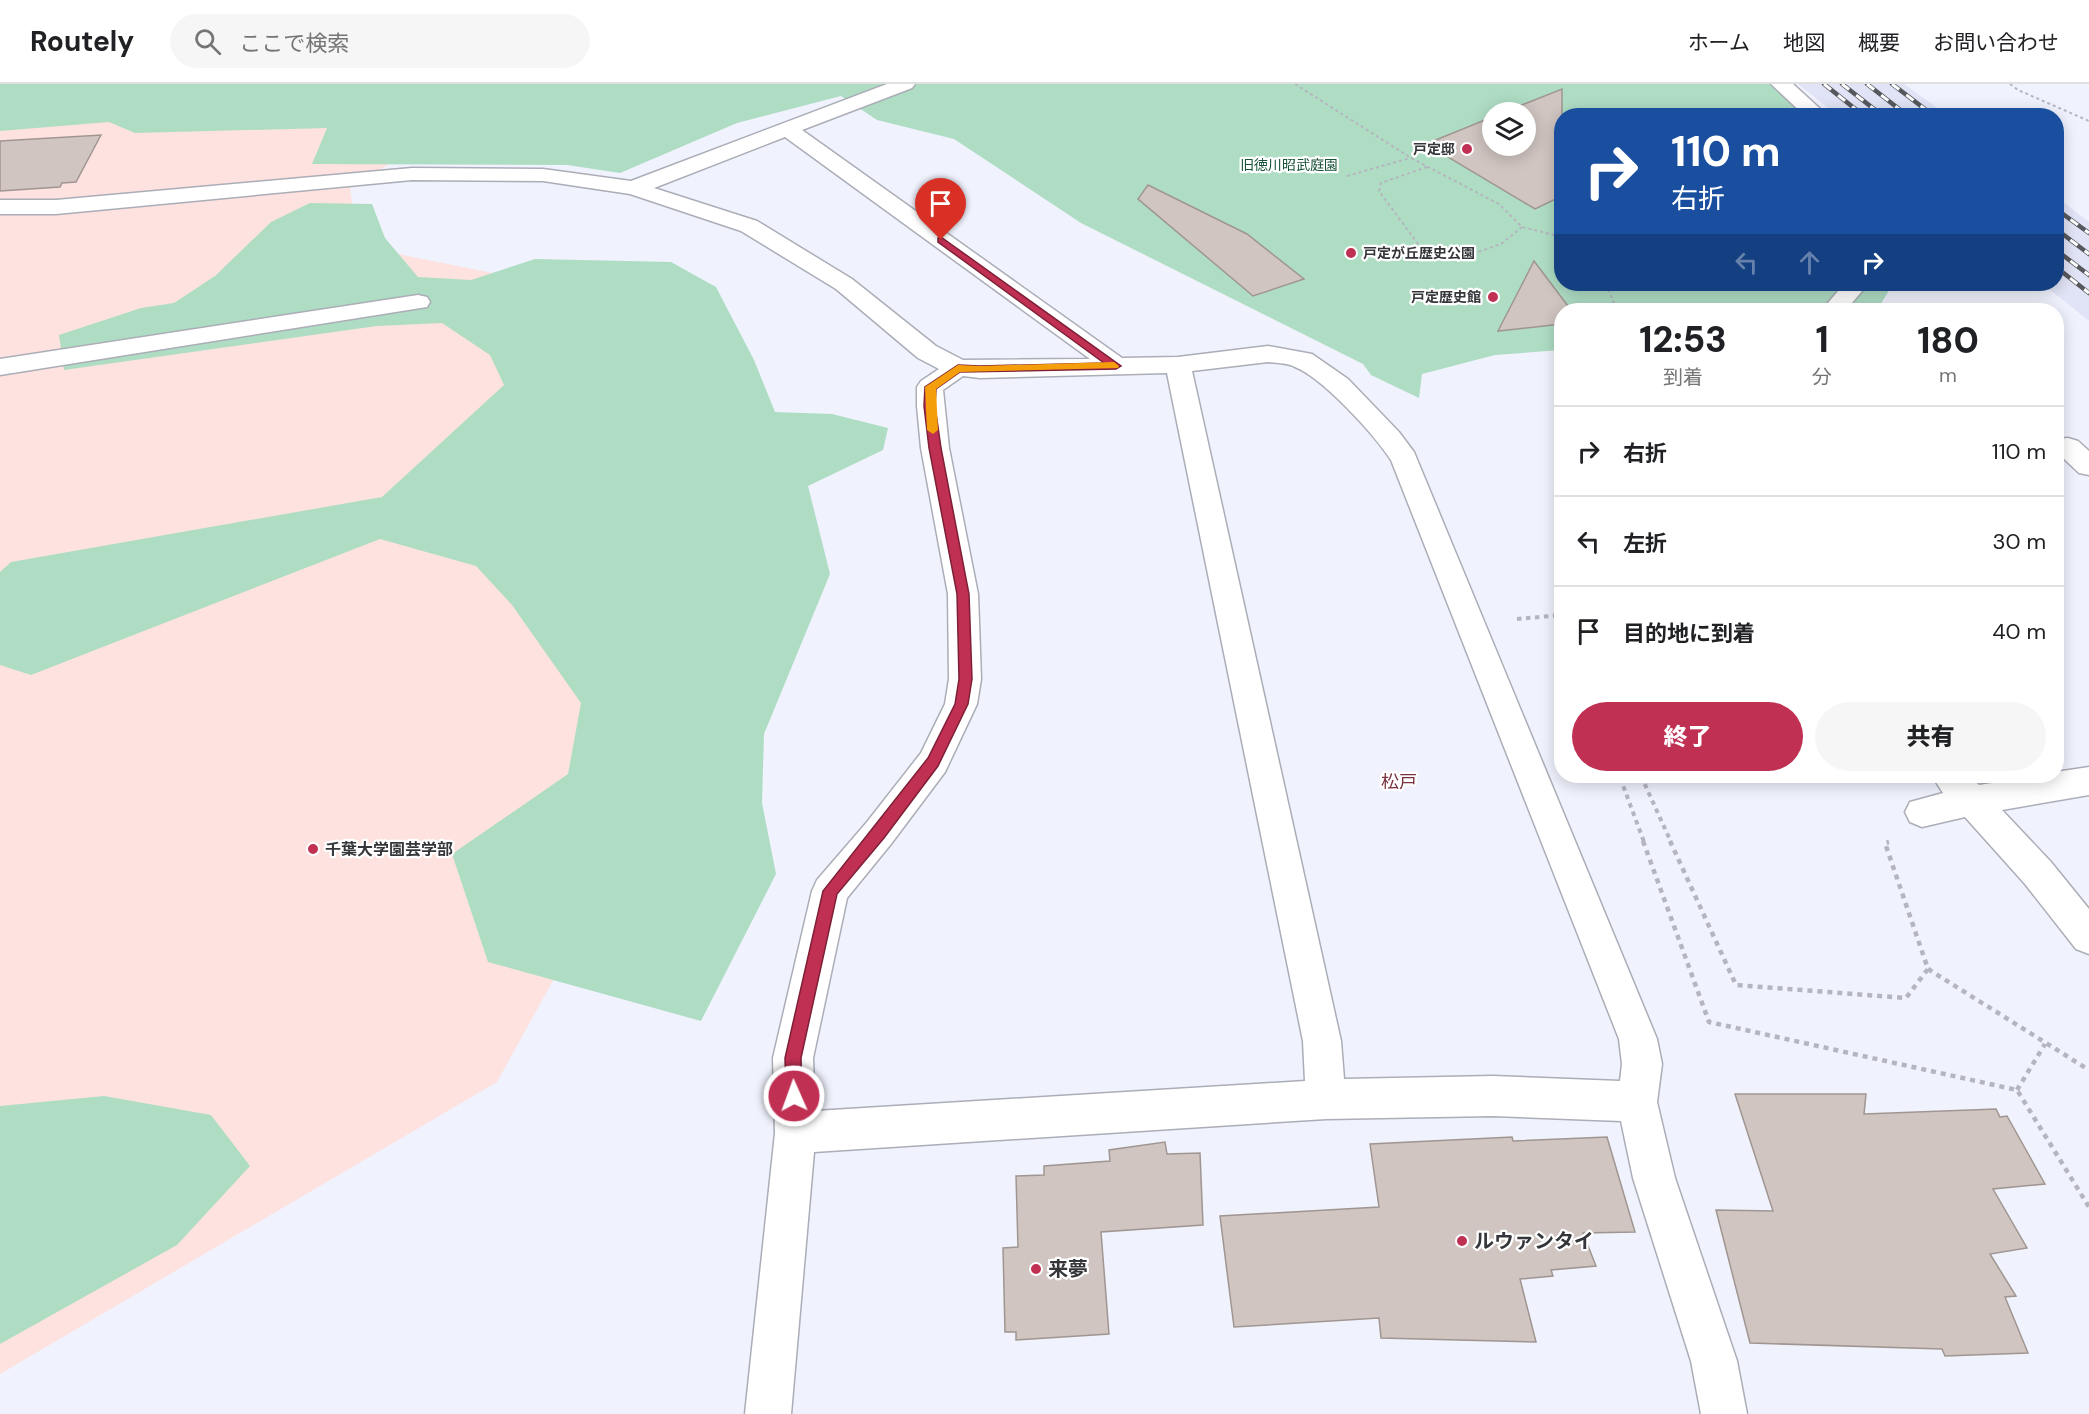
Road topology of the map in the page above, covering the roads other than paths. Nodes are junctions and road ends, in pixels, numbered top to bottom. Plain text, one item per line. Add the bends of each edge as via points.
1 (905, 84) edge
2 (1780, 85) edge
3 (1808, 108) edge
4 (787, 129) junction
5 (633, 188) junction
6 (0, 207) edge
7 (1850, 291) edge
8 (418, 302) dead end
9 (1840, 303) edge
10 (1178, 365) junction
11 (1116, 366) junction
12 (0, 367) edge
13 (958, 368) junction
14 (2064, 447) edge
15 (2089, 466) edge
16 (2089, 781) edge
17 (2064, 782) edge
18 (2052, 783) edge
19 (1959, 788) edge
20 (1922, 812) dead end
21 (2089, 937) edge
22 (1326, 1099) junction
23 (1637, 1102) junction
24 (795, 1133) junction
25 (768, 1414) edge
26 (1724, 1414) edge

1 - 4 street
2 - 3 street
4 - 5 street
4 - 11 street
5 - 6 street via 543,175 412,174 56,207
5 - 13 street via 748,226 844,284 927,352
7 - 9 street
8 - 12 street
10 - 11 street
10 - 22 street via 1322,1041
10 - 23 street via 1268,354 1303,360 1339,386 1390,438 1404,459 1638,1039 1642,1064
11 - 13 street
13 - 24 street via 930,387 930,406 963,594 965,679 961,704 933,762 830,891 793,1058
14 - 15 street
16 - 17 street
18 - 19 street
19 - 20 street
19 - 21 street via 2038,873
22 - 23 street via 1493,1096
22 - 24 street
23 - 26 street via 1654,1178 1714,1361
24 - 25 street

